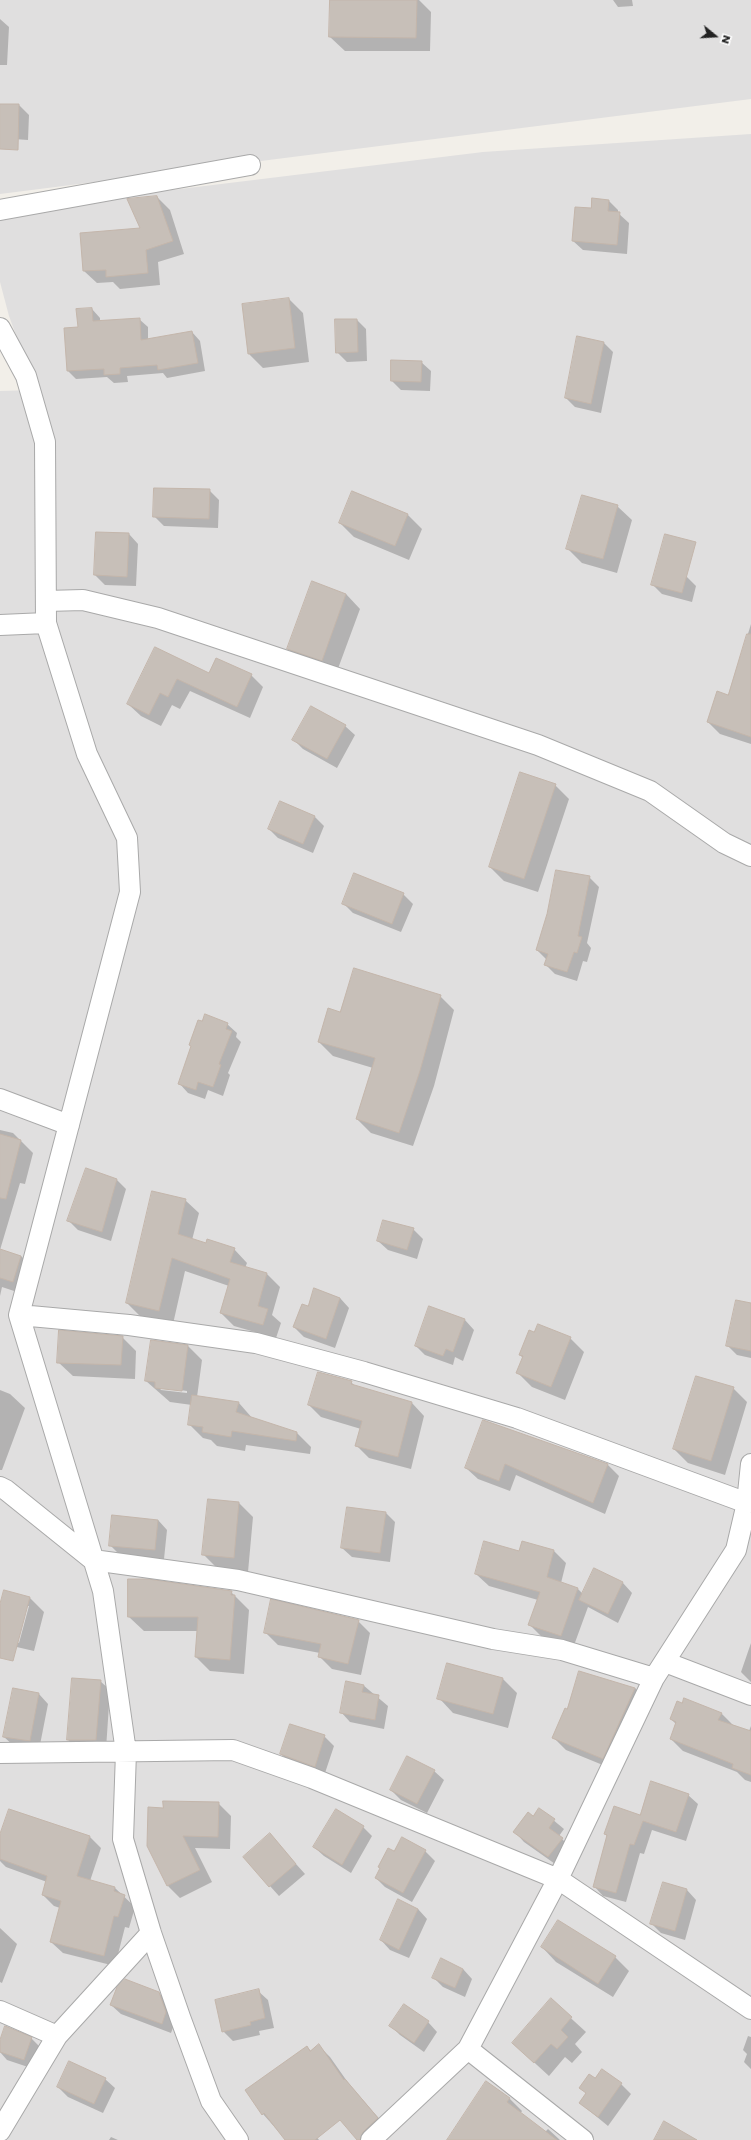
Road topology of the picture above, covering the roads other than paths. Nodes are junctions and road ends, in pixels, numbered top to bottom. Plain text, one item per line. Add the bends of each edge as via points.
1 (250, 165) dead end
2 (0, 210) edge
3 (0, 328) edge
4 (46, 601) junction
5 (46, 623) junction
6 (0, 626) edge
7 (751, 856) edge
8 (0, 1099) edge
9 (69, 1125) junction
10 (19, 1315) junction
11 (751, 1464) edge
12 (0, 1487) edge
13 (748, 1502) junction
14 (743, 1552) edge
15 (92, 1560) junction
16 (664, 1662) junction
17 (654, 1678) junction
18 (751, 1695) edge
19 (126, 1752) junction
20 (0, 1753) edge
21 (558, 1879) junction
22 (151, 1933) junction
23 (751, 2009) edge
24 (0, 2011) edge
25 (57, 2036) junction
26 (468, 2049) junction
27 (0, 2131) edge
28 (238, 2140) edge
29 (371, 2140) edge
30 (583, 2140) edge

1 - 2 street
3 - 4 street via 26,376 44,442
4 - 5 street
4 - 7 street via 83,600 158,618 538,745 650,791 724,843
5 - 6 street
5 - 9 street via 88,754 127,838 130,892
8 - 9 street
9 - 10 street
10 - 13 street via 129,1325 256,1343 517,1418
10 - 15 street
11 - 13 street
12 - 15 street
13 - 14 street
14 - 16 street
15 - 17 street via 238,1580 493,1639 562,1650
15 - 19 street via 103,1591
16 - 17 street
16 - 18 street
17 - 21 street
19 - 20 street
19 - 21 street via 233,1750 312,1778
19 - 22 street via 123,1839
21 - 23 street
21 - 26 street
22 - 25 street
22 - 28 street via 211,2101
24 - 25 street
25 - 27 street
26 - 29 street
26 - 30 street

